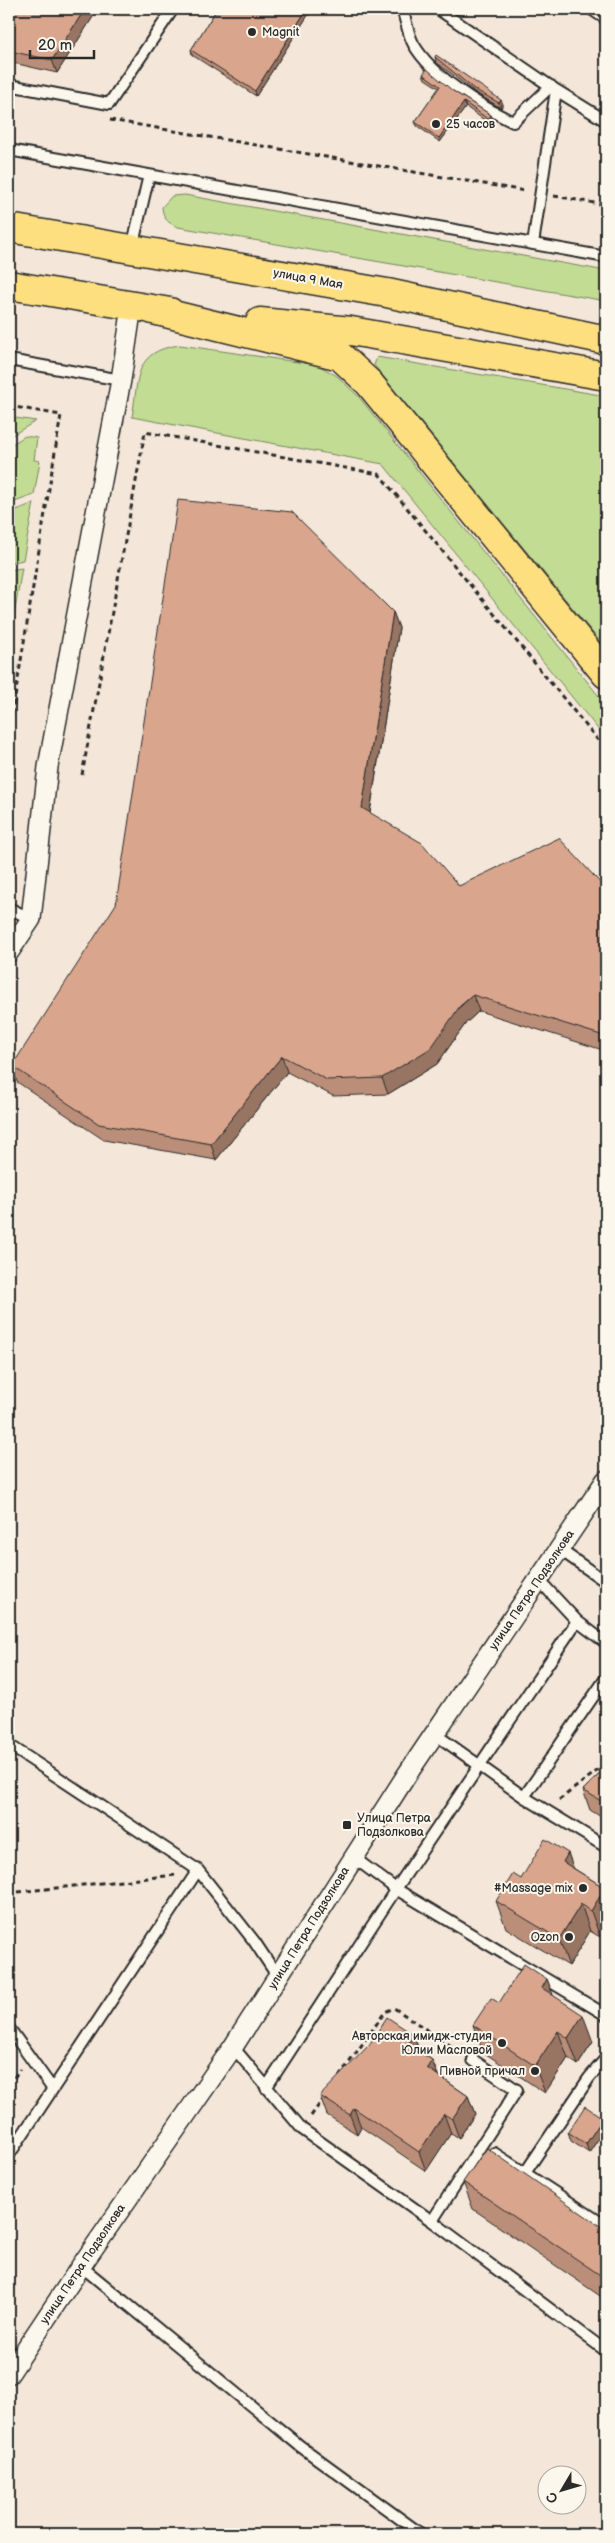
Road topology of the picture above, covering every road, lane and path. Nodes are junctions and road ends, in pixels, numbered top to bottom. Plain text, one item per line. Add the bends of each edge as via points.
1 (173, 9) edge
2 (402, 9) edge
3 (438, 9) edge
4 (591, 9) edge
5 (606, 19) edge
6 (9, 84) edge
7 (553, 88) junction
8 (107, 119) dead end
9 (606, 121) edge
10 (9, 150) edge
11 (149, 175) junction
12 (540, 194) junction
13 (606, 205) edge
14 (9, 228) edge
15 (533, 244) junction
16 (132, 249) junction
17 (606, 258) edge
18 (9, 285) edge
19 (142, 308) junction
20 (606, 325) edge
21 (562, 330) junction
22 (606, 340) edge
23 (9, 360) edge
24 (606, 376) edge
25 (121, 380) junction
26 (9, 406) edge
27 (606, 674) edge
28 (9, 734) edge
29 (606, 750) edge
30 (82, 775) dead end
31 (9, 908) edge
32 (31, 919) junction
33 (9, 952) edge
34 (606, 1480) edge
35 (559, 1549) junction
36 (538, 1579) junction
37 (606, 1582) edge
38 (577, 1621) junction
39 (606, 1643) edge
40 (606, 1678) edge
41 (435, 1734) junction
42 (9, 1745) edge
43 (606, 1764) edge
44 (479, 1766) junction
45 (524, 1797) junction
46 (546, 1810) junction
47 (606, 1847) edge
48 (353, 1856) junction
49 (197, 1871) junction
50 (396, 1889) junction
51 (9, 1895) edge
52 (278, 1977) junction
53 (606, 2015) edge
54 (9, 2028) edge
55 (233, 2047) junction
56 (606, 2058) edge
57 (473, 2060) joint
58 (335, 2082) edge
59 (52, 2088) junction
60 (266, 2088) junction
61 (330, 2090) edge
62 (302, 2129) junction
63 (482, 2145) junction
64 (9, 2155) edge
65 (525, 2173) junction
66 (432, 2221) junction
67 (606, 2226) edge
68 (81, 2266) junction
69 (606, 2351) edge
70 (9, 2374) edge
71 (421, 2534) edge

1 - 6 lane via 109,104
2 - 7 lane via 413,44 431,69 497,114 513,122
3 - 7 lane
4 - 5 lane
7 - 9 lane
7 - 12 lane
8 - 12 path
10 - 11 lane
11 - 15 lane
11 - 16 lane
12 - 13 path
12 - 15 lane
14 - 16 main road, улица 9 Мая
15 - 17 lane
16 - 21 main road, улица 9 Мая via 387,293
18 - 19 main road
19 - 24 main road via 351,332
19 - 25 street
19 - 27 main road via 340,356 370,383
20 - 21 main road
21 - 22 main road, улица 9 Мая
23 - 25 lane
25 - 32 street via 48,768
26 - 28 path via 60,415
29 - 30 path via 379,474 145,432
31 - 32 lane
32 - 33 street
34 - 35 street, улица Петра Подзолкова
35 - 36 street, улица Петра Подзолкова
35 - 37 lane
36 - 38 lane
36 - 41 street, улица Петра Подзолкова
38 - 39 lane
38 - 44 lane
40 - 45 lane
41 - 44 lane
41 - 48 street, улица Петра Подзолкова
42 - 49 lane
43 - 46 path
44 - 45 lane
44 - 50 lane
45 - 46 lane
46 - 47 lane
48 - 50 lane
48 - 52 street, улица Петра Подзолкова
49 - 51 path
49 - 52 lane via 254,1941
49 - 59 lane
50 - 53 lane
50 - 60 lane
52 - 55 street, улица Петра Подзолкова
54 - 59 lane
55 - 60 lane
55 - 68 street, улица Петра Подзолкова
56 - 65 lane
57 - 58 path via 394,2008 385,2012
57 - 63 lane via 517,2090
59 - 64 lane
60 - 62 lane
61 - 62 path
62 - 66 lane
63 - 65 lane
63 - 66 lane
65 - 67 lane
66 - 69 lane
68 - 70 street, улица Петра Подзолкова
68 - 71 lane via 300,2446

